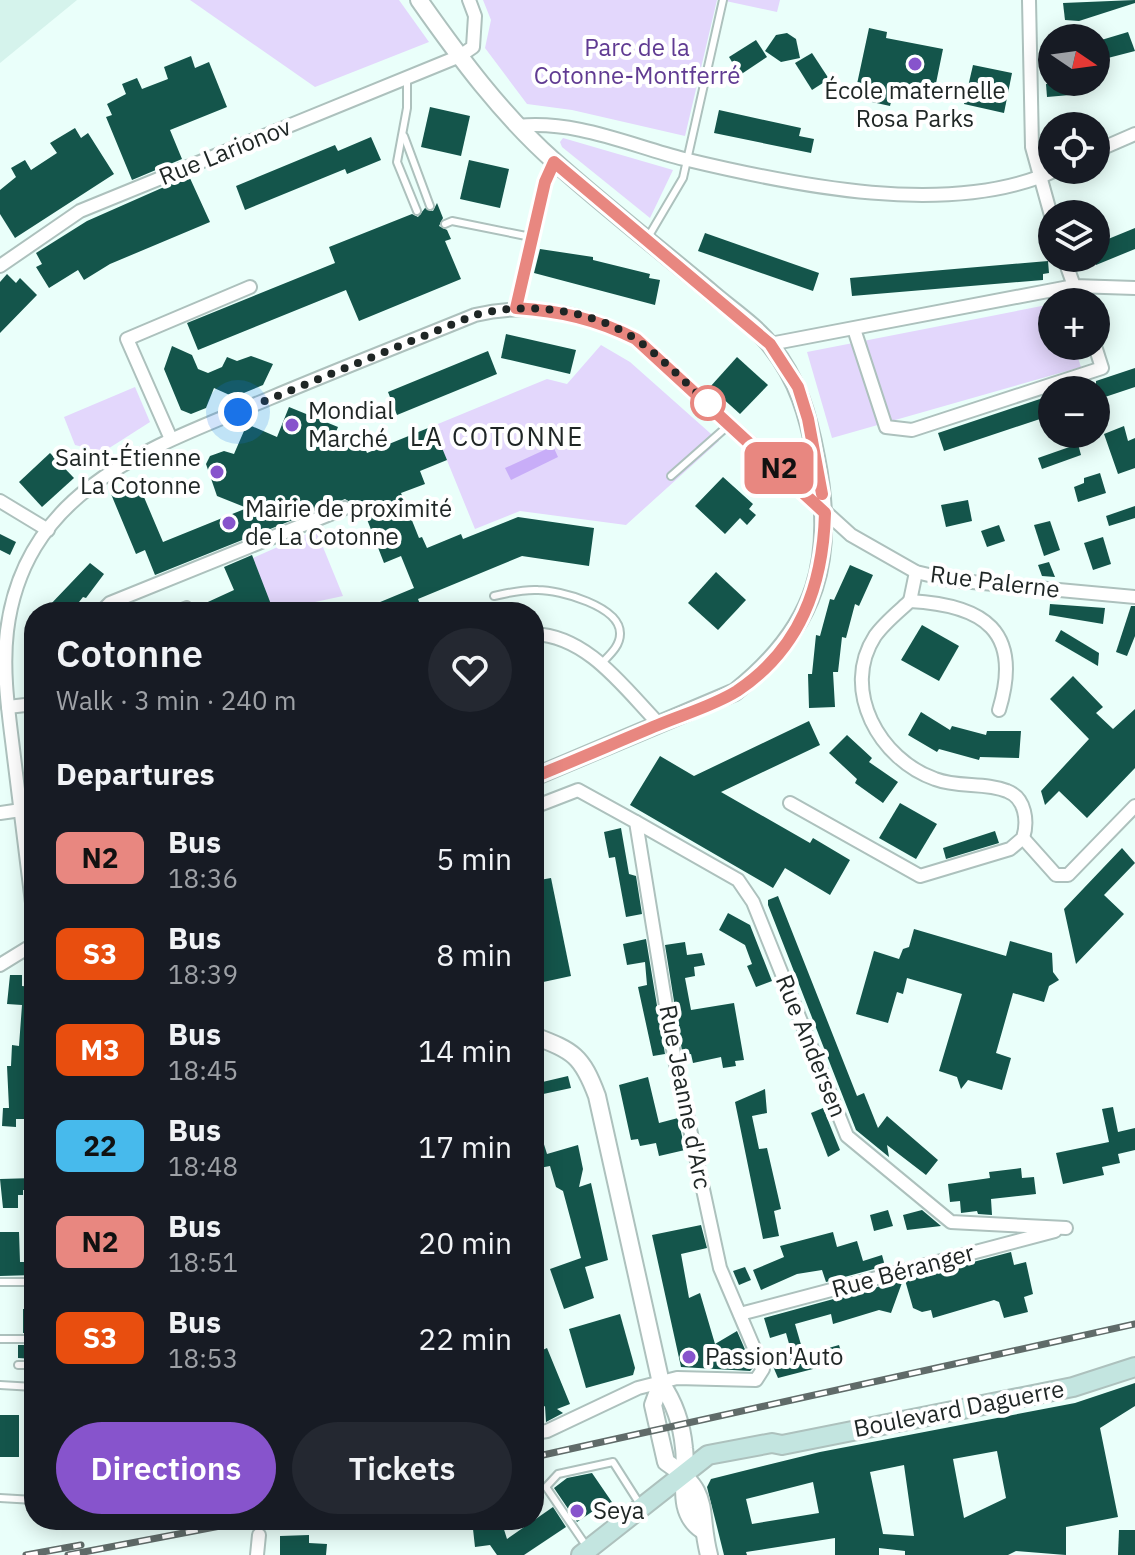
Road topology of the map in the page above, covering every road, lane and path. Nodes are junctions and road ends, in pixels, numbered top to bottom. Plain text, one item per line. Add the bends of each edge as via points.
1 (419, 0) edge
2 (469, 0) edge
3 (723, 0) edge
4 (1029, 0) edge
5 (460, 56) junction
6 (407, 78) junction
7 (518, 126) junction
8 (403, 133) junction
9 (1135, 134) edge
10 (1110, 145) edge
11 (687, 159) junction
12 (554, 162) junction
13 (1038, 174) edge
14 (1038, 178) edge
15 (430, 206) dead end
16 (417, 211) dead end
17 (445, 224) dead end
18 (531, 237) junction
19 (647, 239) junction
20 (0, 266) edge
21 (1069, 272) edge
22 (1074, 286) junction
23 (250, 287) dead end
24 (1135, 288) edge
25 (516, 308) junction
26 (854, 329) junction
27 (770, 344) junction
28 (1099, 360) edge
29 (730, 424) junction
30 (171, 439) junction
31 (671, 476) dead end
32 (0, 501) edge
33 (345, 508) dead end
34 (825, 513) junction
35 (48, 530) junction
36 (916, 572) junction
37 (494, 596) dead end
38 (1135, 597) edge
39 (910, 601) junction
40 (112, 602) edge
41 (544, 634) edge
42 (2, 659) edge
43 (600, 665) junction
44 (24, 705) edge
45 (8, 707) junction
46 (999, 710) dead end
47 (659, 724) junction
48 (544, 773) edge
49 (544, 803) edge
50 (790, 803) dead end
51 (1135, 806) edge
52 (21, 810) junction
53 (0, 813) edge
54 (636, 822) junction
55 (24, 835) edge
56 (1023, 838) junction
57 (24, 950) edge
58 (0, 965) edge
59 (544, 1040) edge
60 (1066, 1228) joint
61 (0, 1282) edge
62 (24, 1282) edge
63 (740, 1314) junction
64 (0, 1339) edge
65 (24, 1339) edge
66 (18, 1365) dead end
67 (24, 1365) edge
68 (1135, 1367) edge
69 (661, 1383) junction
70 (0, 1385) edge
71 (24, 1386) edge
72 (544, 1431) edge
73 (684, 1474) junction
74 (0, 1498) edge
75 (24, 1499) edge
76 (643, 1509) junction
77 (259, 1535) dead end
78 (585, 1552) edge
79 (257, 1555) edge
80 (709, 1555) edge

1 - 5 street
2 - 5 street via 476,36 473,47
3 - 11 lane
4 - 13 street via 1032,147
5 - 6 street, Rue Larionov
5 - 7 street
6 - 8 lane
6 - 20 street, Rue Larionov via 80,211
7 - 11 street via 564,125
7 - 12 street
8 - 15 lane
8 - 16 lane via 397,162
9 - 10 street
11 - 14 street via 883,192 965,193
11 - 19 lane via 683,178
12 - 18 street
12 - 19 street
17 - 18 lane via 452,221
18 - 25 street
19 - 27 street
21 - 22 street
22 - 24 street
22 - 26 street
23 - 30 street via 127,339
25 - 29 street, Rue Palerne via 576,314 636,339
25 - 30 street, Rue Palerne via 475,315
26 - 27 street
26 - 28 street via 886,427 912,430 1102,368
27 - 34 street via 798,387
29 - 31 lane
29 - 34 street, Rue Palerne
30 - 35 street, Rue Palerne via 93,483
32 - 35 street
33 - 40 street
34 - 36 street, Rue Palerne via 863,544
34 - 47 street via 821,570 790,639 735,692
35 - 42 street, Rue Palerne via 25,568
36 - 38 street, Rue Palerne via 950,580
36 - 39 street
37 - 43 lane via 522,590 563,593 613,618 620,636
39 - 46 street via 956,607 991,625 1008,662
39 - 56 street via 875,636 867,655 862,698 873,726 920,773 955,786 1007,791 1018,798 1025,812
41 - 43 street via 578,645
42 - 45 street, Rue Palerne
43 - 47 street
44 - 45 street
45 - 52 street, Rue Palerne
47 - 48 street
49 - 54 street via 578,790
50 - 56 street via 920,876 1010,849
51 - 56 street via 1068,875 1056,875
52 - 53 street
52 - 55 street, Rue Palerne
54 - 60 street, Rue Andersen via 738,880 753,902 847,1136 951,1222
54 - 63 street, Rue Jeanne d'Arc via 681,1086 720,1268
57 - 58 street
59 - 69 street via 569,1049 586,1065 597,1096
60 - 63 street, Rue Béranger
61 - 62 lane
63 - 69 street, Rue Jeanne d'Arc via 763,1369 756,1380 677,1378
64 - 65 lane
66 - 67 lane
68 - 73 main road, Boulevard Daguerre via 1073,1387 708,1455
69 - 72 street via 638,1388
69 - 73 street via 653,1405 666,1462
70 - 71 lane
73 - 76 main road, Boulevard Daguerre
73 - 80 street via 699,1494
74 - 75 lane
76 - 78 main road, Boulevard Daguerre
76 - 78 lane via 613,1462 558,1474 546,1487
77 - 79 street

